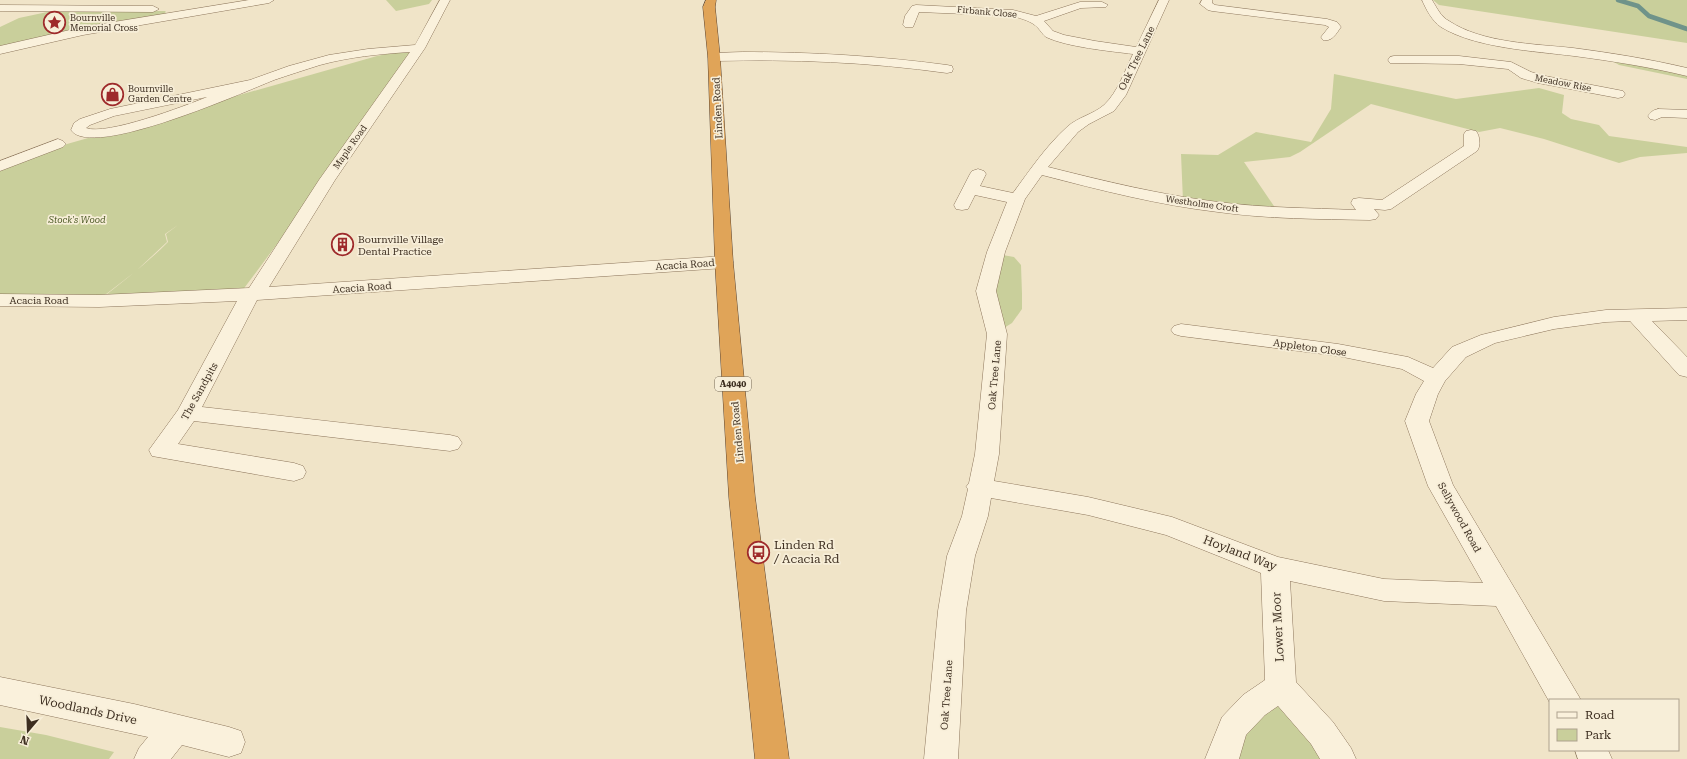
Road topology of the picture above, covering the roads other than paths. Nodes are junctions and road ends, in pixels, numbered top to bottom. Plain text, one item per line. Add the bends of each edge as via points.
1 (49, 0) edge
2 (269, 0) edge
3 (445, 0) edge
4 (1010, 0) edge
5 (1164, 0) edge
6 (1207, 0) edge
7 (1427, 0) edge
8 (709, 2) edge
9 (1102, 6) dead end
10 (0, 8) edge
11 (29, 8) junction
12 (206, 10) junction
13 (1013, 13) junction
14 (6, 19) dead end
15 (1034, 20) junction
16 (909, 25) dead end
17 (1327, 37) dead end
18 (1518, 46) junction
19 (419, 48) junction
20 (0, 50) edge
21 (1140, 51) junction
22 (714, 57) junction
23 (1394, 60) dead end
24 (1493, 64) junction
25 (1511, 66) junction
26 (1427, 67) dead end
27 (947, 69) dead end
28 (1687, 72) edge
29 (250, 84) junction
30 (1618, 94) dead end
31 (1687, 114) edge
32 (1655, 116) dead end
33 (1471, 134) dead end
34 (58, 144) dead end
35 (0, 166) edge
36 (1038, 169) junction
37 (978, 174) dead end
38 (969, 189) junction
39 (1017, 199) junction
40 (962, 205) dead end
41 (724, 262) junction
42 (253, 294) junction
43 (0, 300) edge
44 (1635, 315) junction
45 (1681, 318) edge
46 (1182, 332) dead end
47 (1687, 370) edge
48 (1436, 378) junction
49 (188, 413) junction
50 (450, 443) dead end
51 (294, 472) dead end
52 (979, 487) junction
53 (1275, 567) junction
54 (1504, 595) junction
55 (1281, 688) junction
56 (0, 691) edge
57 (1564, 699) edge
58 (175, 729) junction
59 (228, 742) dead end
60 (151, 759) edge
61 (772, 759) edge
62 (941, 759) edge
63 (1222, 759) edge
64 (1338, 759) edge

1 - 11 street
2 - 12 street
3 - 19 street, Maple Road
4 - 13 street
5 - 21 street, Oak Tree Lane
6 - 17 street via 1206,4 1212,8 1334,24 1335,28
7 - 18 street via 1440,20 1446,24 1470,34
8 - 22 highway, Linden Road / A4040
9 - 15 street via 1080,6
10 - 11 street
11 - 12 street
11 - 14 street
12 - 20 street via 83,31
13 - 15 street, Firbank Close
13 - 16 street, Firbank Close via 916,8
15 - 21 street, Firbank Close via 1049,34 1061,38
18 - 25 street via 1517,58
18 - 28 street via 1567,47 1606,57 1619,65
19 - 29 street via 350,55 317,62
19 - 42 street, Maple Road via 327,180
21 - 36 street, Oak Tree Lane via 1121,92 1109,108 1073,129
22 - 27 street via 797,56 900,62
22 - 41 highway, Linden Road / A4040
23 - 24 street, Meadow Rise via 1459,60
24 - 25 street, Meadow Rise
24 - 26 street, Meadow Rise
25 - 30 street, Meadow Rise via 1526,75 1542,80
29 - 29 street via 141,124 88,134 78,130 85,122 110,113
31 - 32 street via 1658,113
33 - 36 street, Westholme Croft via 1472,148 1369,214 1244,210 1183,202
34 - 35 street
36 - 39 street, Oak Tree Lane
37 - 38 street
38 - 39 street
38 - 40 street
39 - 52 street, Oak Tree Lane via 996,252 986,291 997,334 987,454
41 - 42 street, Acacia Road
41 - 61 highway, Linden Road / A4040 via 742,497
42 - 43 street, Acacia Road via 99,301
42 - 49 street, The Sandpits
44 - 45 street, Sellywood Road
44 - 47 street
44 - 48 street, Sellywood Road via 1554,323 1488,339 1459,352
46 - 48 street, Appleton Close via 1338,350 1408,364
48 - 54 street, Sellywood Road via 1417,421 1441,486
49 - 50 street
49 - 51 street, The Sandpits via 161,450
52 - 53 street, Hoyland Way via 1088,506 1172,527
52 - 62 street, Oak Tree Lane via 975,516 961,556 952,611
53 - 54 street, Hoyland Way via 1384,590
53 - 55 street, Lower Moor
54 - 57 street, Sellywood Road
55 - 63 street via 1254,705 1233,727
55 - 64 street via 1322,733
56 - 58 street, Woodlands Drive
58 - 59 street, Woodlands Drive
58 - 60 street

